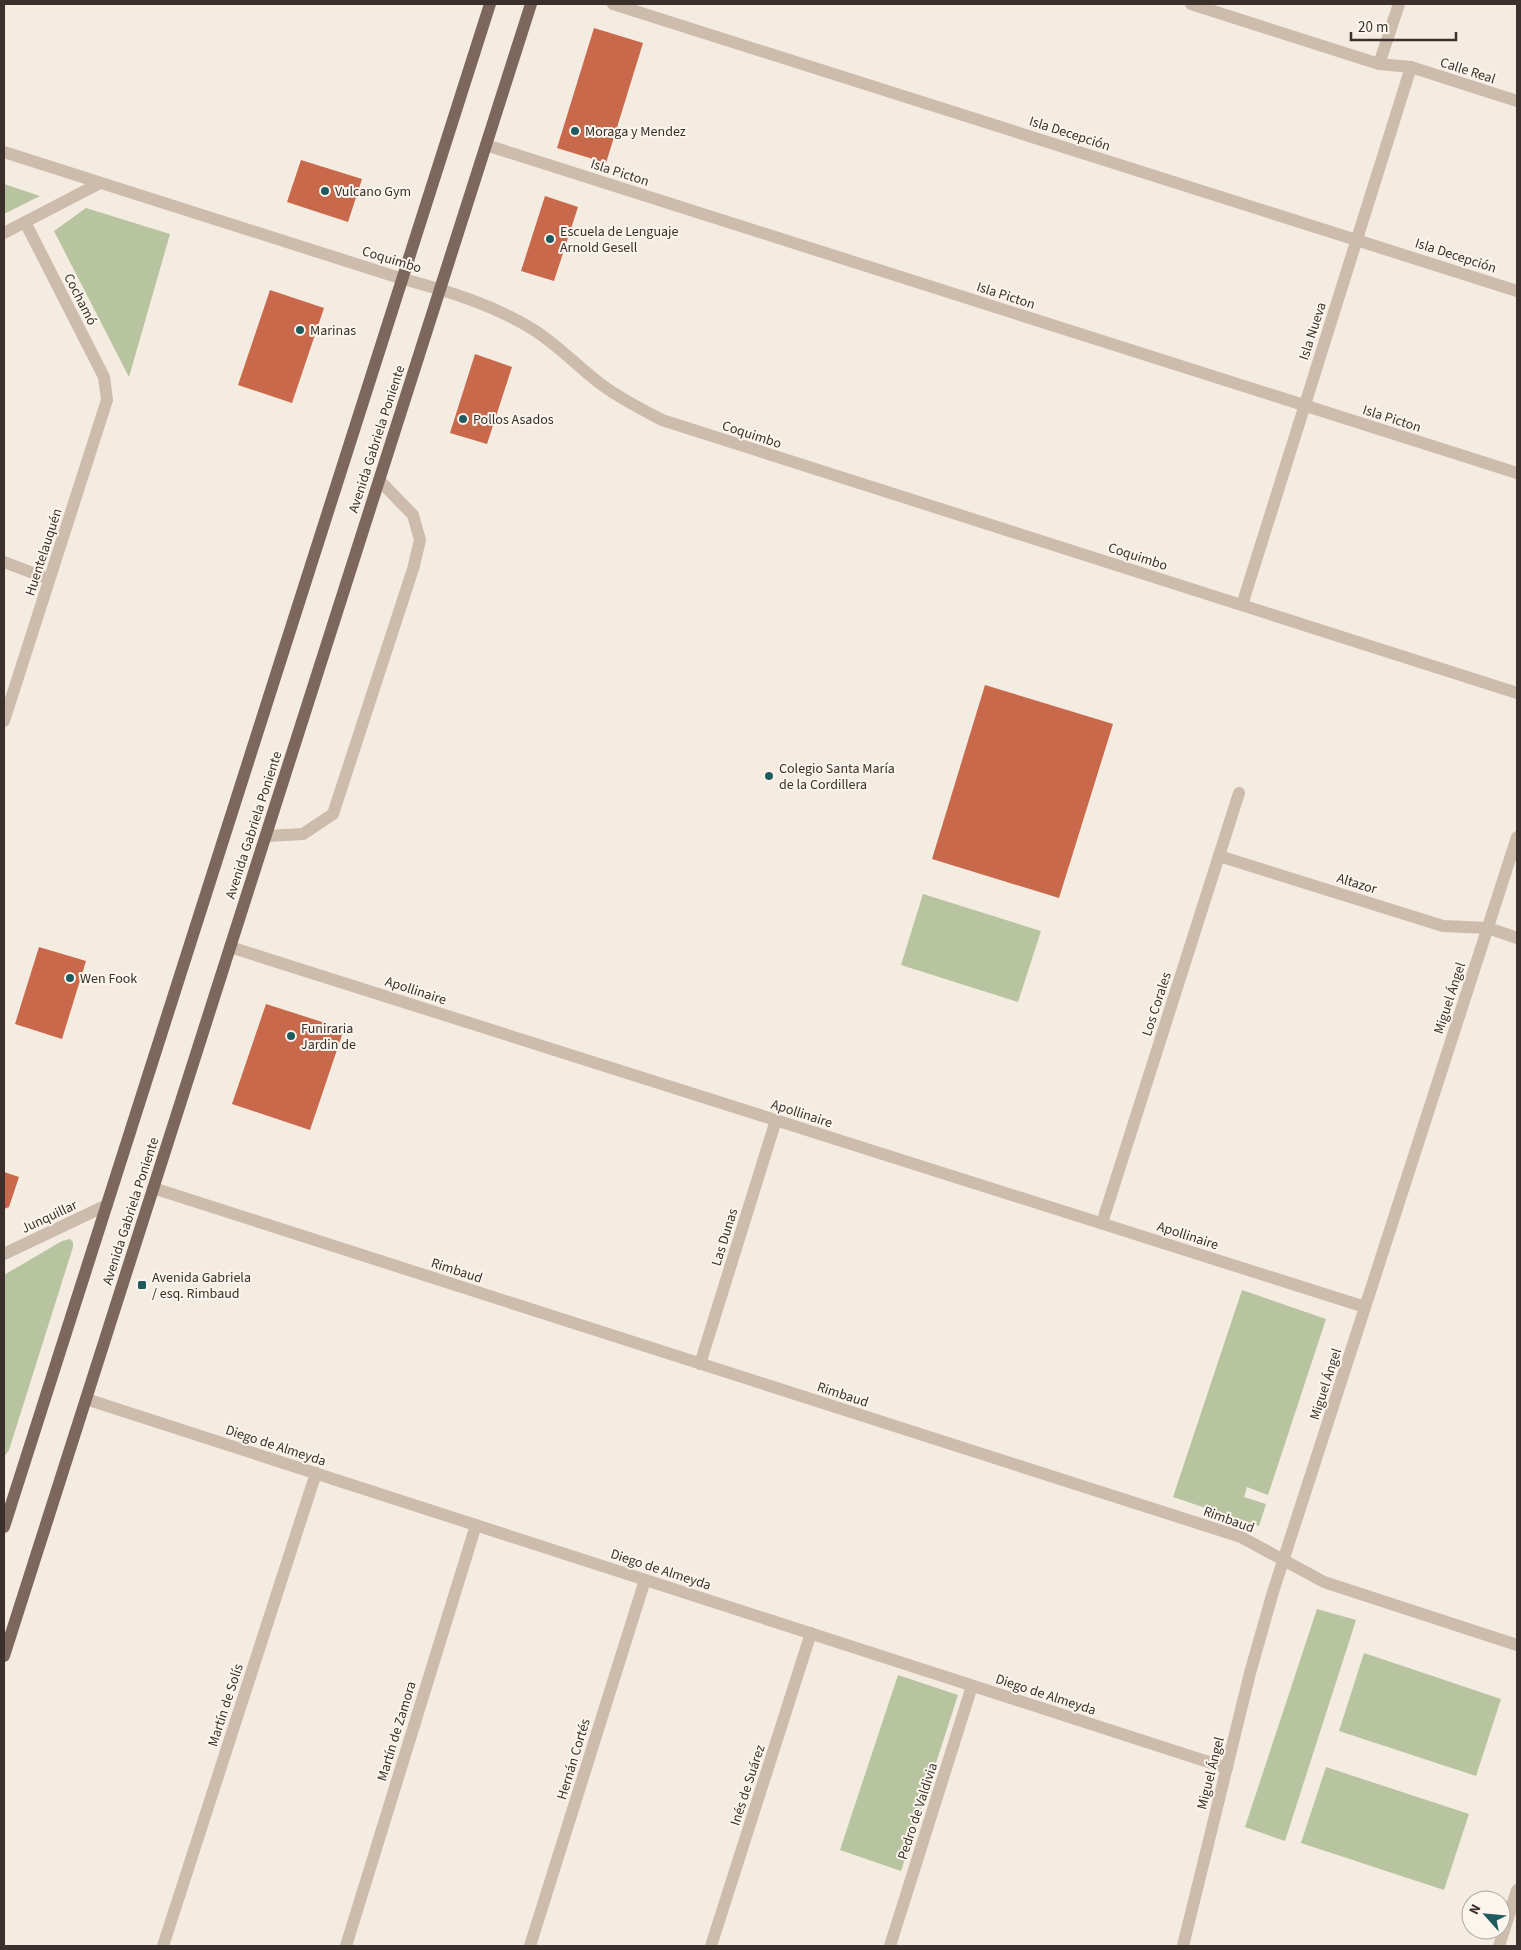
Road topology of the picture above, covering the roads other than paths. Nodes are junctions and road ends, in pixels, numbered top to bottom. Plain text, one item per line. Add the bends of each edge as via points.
1 (490, 4) edge
2 (532, 4) edge
3 (613, 4) edge
4 (1190, 4) edge
5 (1399, 4) edge
6 (1379, 64) junction
7 (1411, 67) junction
8 (1517, 101) edge
9 (486, 145) junction
10 (4, 152) edge
11 (100, 183) junction
12 (25, 222) junction
13 (4, 233) edge
14 (1357, 240) junction
15 (402, 279) junction
16 (440, 289) junction
17 (1517, 291) edge
18 (107, 392) joint
19 (1304, 405) junction
20 (1517, 473) edge
21 (379, 480) junction
22 (4, 562) edge
23 (50, 579) junction
24 (1242, 605) junction
25 (1517, 693) edge
26 (4, 721) edge
27 (1239, 794) dead end
28 (266, 836) junction
29 (1517, 837) edge
30 (1218, 856) junction
31 (1488, 928) junction
32 (1517, 938) edge
33 (230, 947) junction
34 (776, 1120) junction
35 (153, 1188) junction
36 (106, 1205) junction
37 (1102, 1223) junction
38 (4, 1254) edge
39 (1365, 1307) junction
40 (700, 1364) junction
41 (86, 1399) junction
42 (316, 1474) junction
43 (4, 1523) edge
44 (476, 1525) junction
45 (1283, 1560) junction
46 (645, 1580) junction
47 (811, 1633) junction
48 (1517, 1645) edge
49 (4, 1656) edge
50 (972, 1686) junction
51 (1227, 1768) junction
52 (1517, 1890) edge
53 (163, 1946) edge
54 (346, 1946) edge
55 (530, 1946) edge
56 (711, 1946) edge
57 (890, 1946) edge
58 (1183, 1946) edge
59 (1499, 1946) edge

1 - 15 main road, Avenida Gabriela Poniente
2 - 9 main road, Avenida Gabriela Poniente
3 - 14 street, Isla Decepción
4 - 6 street, Calle Real
5 - 6 street
6 - 7 street, Calle Real
7 - 8 street, Calle Real
7 - 14 street, Isla Nueva
9 - 16 main road, Avenida Gabriela Poniente
9 - 19 street, Isla Picton
10 - 11 street, Coquimbo
11 - 12 street
11 - 15 street, Coquimbo
12 - 13 street
12 - 18 street, Cochamó via 104,377
14 - 17 street, Isla Decepción
14 - 19 street, Isla Nueva
15 - 16 street, Coquimbo
15 - 36 main road, Avenida Gabriela Poniente
16 - 21 main road, Avenida Gabriela Poniente
16 - 24 street, Coquimbo via 493,309 534,330 602,385 662,420
18 - 23 street, Huentelauquén
19 - 20 street, Isla Picton
19 - 24 street, Isla Nueva
21 - 28 main road, Avenida Gabriela Poniente
21 - 28 street via 414,515 420,540 413,569 333,814 303,834
22 - 23 street
23 - 26 street, Huentelauquén
24 - 25 street, Coquimbo
27 - 30 street, Los Corales
28 - 33 main road, Avenida Gabriela Poniente
29 - 31 street, Miguel Ángel
30 - 31 street, Altazor via 1443,926
30 - 37 street, Los Corales
31 - 32 street, Altazor
31 - 39 street, Miguel Ángel
33 - 34 street, Apollinaire
33 - 35 main road, Avenida Gabriela Poniente
34 - 37 street, Apollinaire
34 - 40 street, Las Dunas
35 - 40 street, Rimbaud
35 - 41 main road, Avenida Gabriela Poniente
36 - 38 street, Junquillar
36 - 43 main road, Avenida Gabriela Poniente
37 - 39 street, Apollinaire
39 - 45 street, Miguel Ángel
40 - 45 street, Rimbaud via 1241,1537
41 - 42 street, Diego de Almeyda
41 - 49 main road, Avenida Gabriela Poniente
42 - 44 street, Diego de Almeyda
42 - 53 street, Martín de Solís
44 - 46 street, Diego de Almeyda
44 - 54 street, Martín de Zamora
45 - 48 street, Rimbaud via 1324,1582
45 - 51 street, Miguel Ángel
46 - 47 street, Diego de Almeyda
46 - 55 street, Hernán Cortés
47 - 50 street, Diego de Almeyda
47 - 56 street, Inés de Suárez
50 - 51 street, Diego de Almeyda
50 - 57 street, Pedro de Valdivia
51 - 58 street, Miguel Ángel
52 - 59 street

